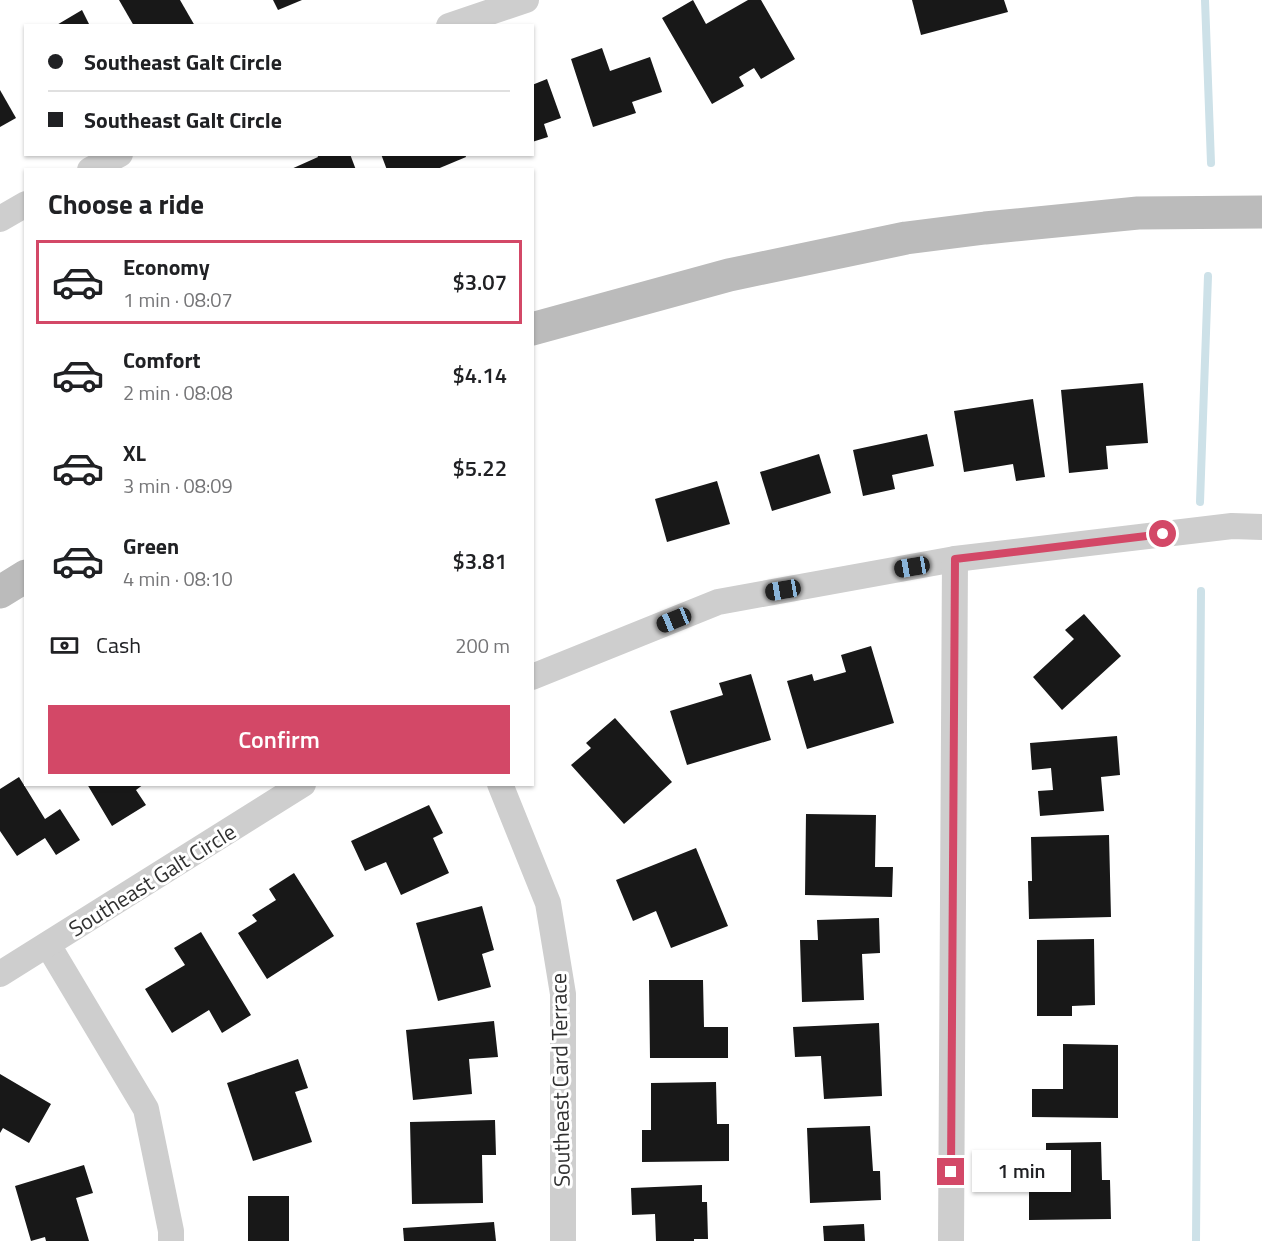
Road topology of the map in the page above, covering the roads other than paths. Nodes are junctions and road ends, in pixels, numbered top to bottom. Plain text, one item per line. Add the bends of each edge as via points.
1 (526, 0) edge
2 (455, 24) edge
3 (116, 156) edge
4 (94, 168) edge
5 (24, 205) edge
6 (1262, 212) edge
7 (0, 219) edge
8 (534, 328) edge
9 (1262, 527) edge
10 (955, 559) junction
11 (24, 577) edge
12 (0, 592) edge
13 (534, 676) edge
14 (300, 786) edge
15 (501, 786) edge
16 (48, 945) junction
17 (0, 974) edge
18 (171, 1241) edge
19 (563, 1241) edge
20 (951, 1241) edge

1 - 2 street
3 - 4 street
5 - 7 street
6 - 8 street via 1138,213 906,238 729,275
9 - 10 street via 1232,526
10 - 13 street via 718,602
10 - 20 street
11 - 12 street
14 - 16 street, Southeast Galt Circle
15 - 19 street, Southeast Card Terrace via 548,903 563,994
16 - 17 street, Southeast Galt Circle
16 - 18 street via 146,1109

